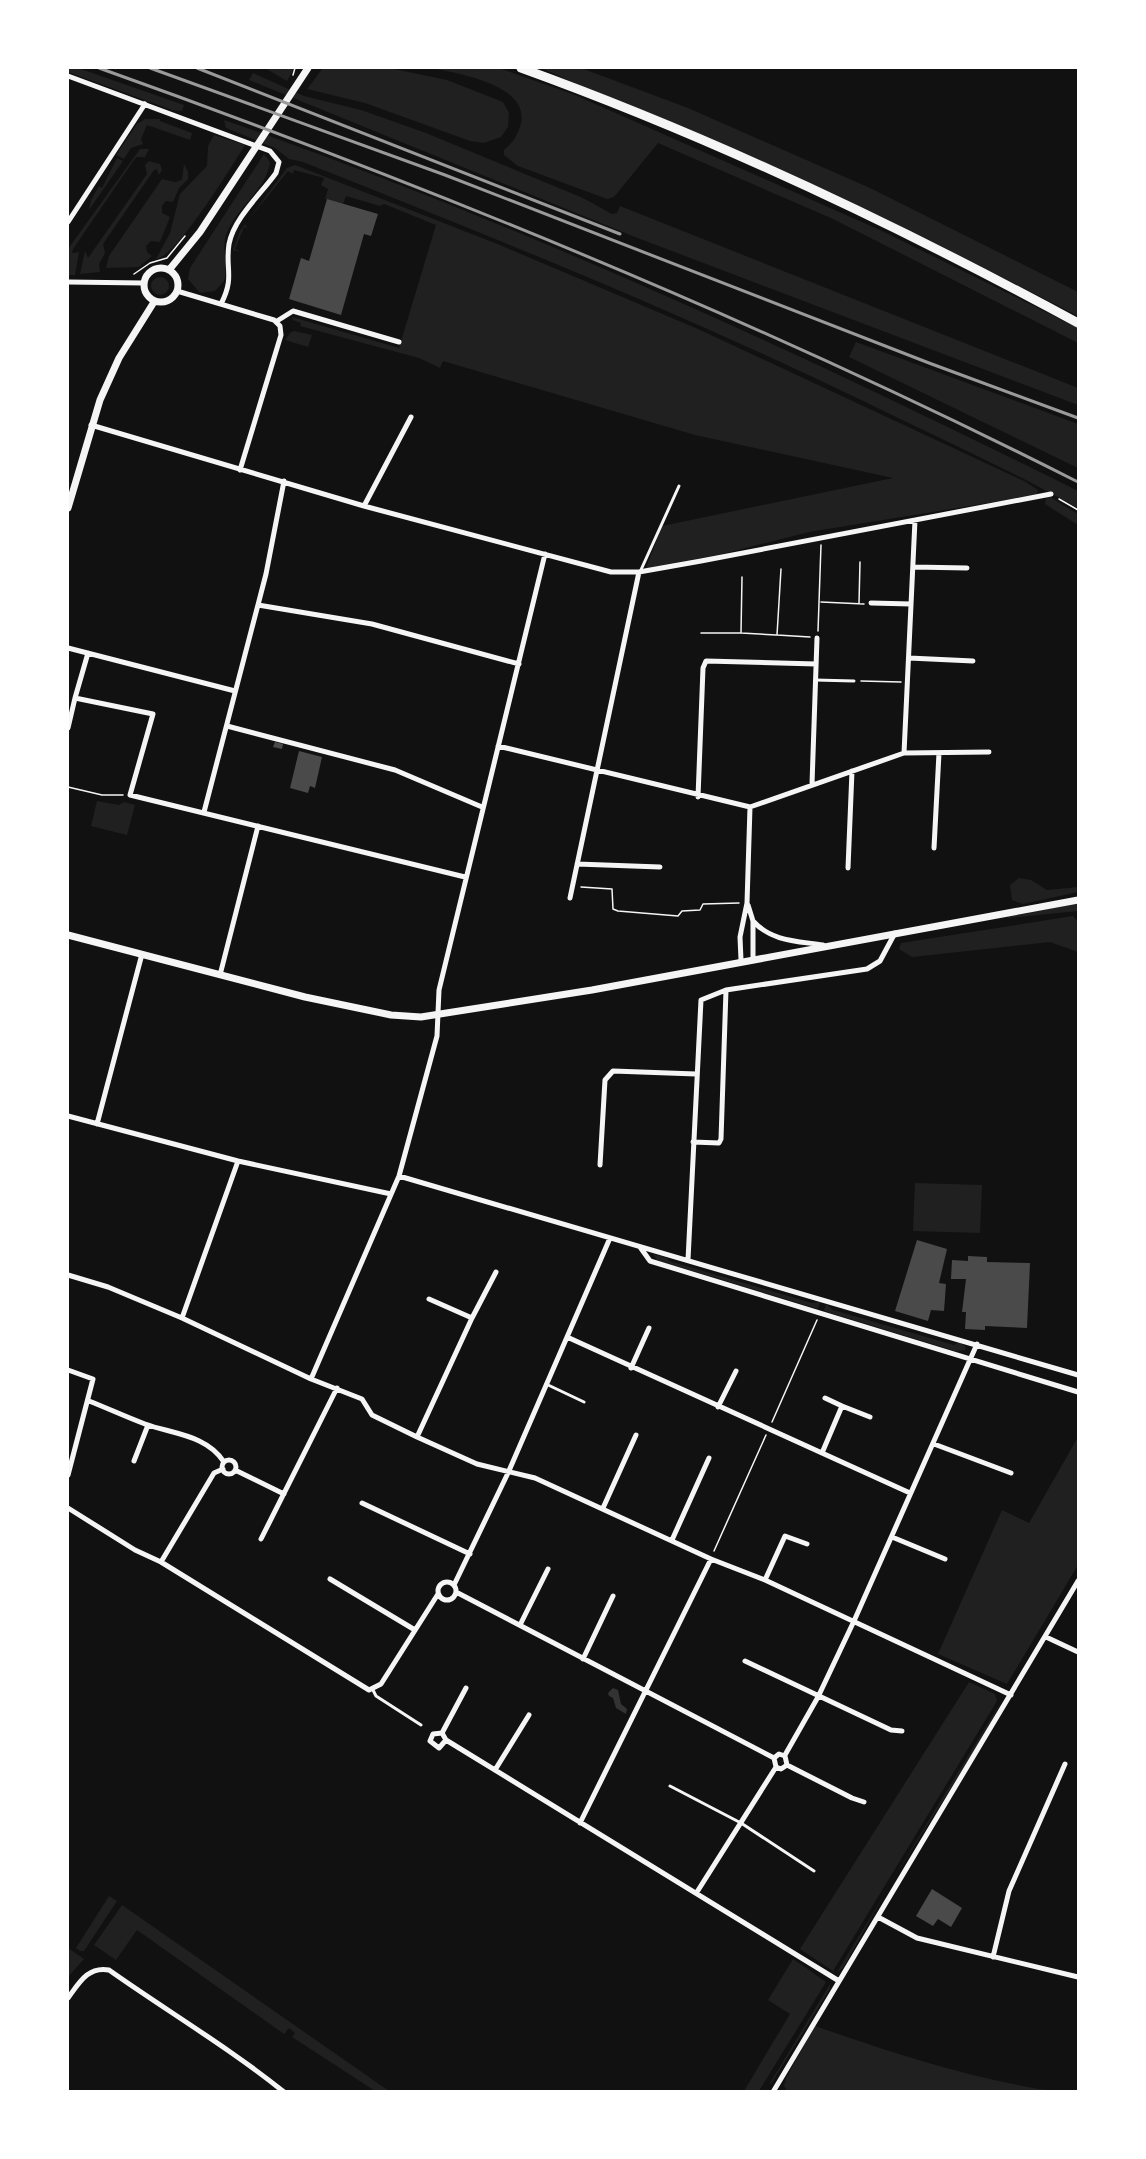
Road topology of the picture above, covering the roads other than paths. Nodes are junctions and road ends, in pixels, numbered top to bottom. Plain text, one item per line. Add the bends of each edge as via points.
1 (308, 68) edge
2 (520, 68) edge
3 (68, 76) edge
4 (145, 104) junction
5 (68, 222) edge
6 (170, 270) junction
7 (68, 282) edge
8 (143, 283) junction
9 (177, 291) junction
10 (154, 302) junction
11 (221, 304) junction
12 (1078, 322) edge
13 (279, 323) junction
14 (399, 342) dead end
15 (411, 417) dead end
16 (91, 425) junction
17 (240, 470) junction
18 (284, 481) junction
19 (679, 486) dead end
20 (1051, 494) road end
21 (364, 506) junction
22 (68, 508) edge
23 (915, 520) junction
24 (545, 554) junction
25 (913, 567) junction
26 (967, 568) dead end
27 (639, 572) junction
28 (871, 603) road end
29 (258, 604) junction
30 (911, 604) junction
31 (817, 638) road end
32 (68, 648) edge
33 (88, 653) junction
34 (909, 658) junction
35 (974, 661) dead end
36 (519, 664) junction
37 (816, 664) junction
38 (815, 680) junction
39 (854, 681) road end
40 (235, 691) junction
41 (75, 698) junction
42 (227, 726) junction
43 (68, 728) edge
44 (498, 746) junction
45 (989, 752) dead end
46 (904, 753) junction
47 (939, 753) junction
48 (598, 771) junction
49 (852, 771) junction
50 (812, 784) junction
51 (698, 796) junction
52 (482, 807) junction
53 (750, 807) junction
54 (204, 812) junction
55 (258, 826) junction
56 (934, 848) dead end
57 (577, 864) junction
58 (660, 867) dead end
59 (848, 868) dead end
60 (465, 877) junction
61 (570, 898) dead end
62 (1078, 900) edge
63 (747, 903) junction
64 (753, 921) junction
65 (895, 933) junction
66 (68, 935) edge
67 (825, 946) junction
68 (142, 954) junction
69 (753, 958) junction
70 (741, 960) junction
71 (220, 975) junction
72 (726, 990) junction
73 (437, 1015) junction
74 (696, 1074) junction
75 (68, 1116) edge
76 (97, 1124) junction
77 (693, 1142) junction
78 (238, 1161) junction
79 (600, 1165) dead end
80 (399, 1176) junction
81 (391, 1194) junction
82 (610, 1238) junction
83 (640, 1246) junction
84 (688, 1260) junction
85 (496, 1272) dead end
86 (68, 1275) edge
87 (429, 1299) dead end
88 (182, 1318) junction
89 (472, 1318) junction
90 (650, 1328) dead end
91 (567, 1337) junction
92 (977, 1344) junction
93 (972, 1358) junction
94 (631, 1368) junction
95 (68, 1370) edge
96 (736, 1371) dead end
97 (1078, 1375) edge
98 (311, 1379) junction
99 (546, 1384) junction
100 (337, 1388) junction
101 (1078, 1392) edge
102 (825, 1398) dead end
103 (88, 1401) junction
104 (584, 1402) dead end
105 (842, 1406) junction
106 (718, 1407) junction
107 (870, 1417) dead end
108 (148, 1425) junction
109 (636, 1435) dead end
110 (417, 1437) junction
111 (934, 1444) junction
112 (822, 1453) junction
113 (709, 1458) dead end
114 (134, 1461) dead end
115 (224, 1462) junction
116 (222, 1469) junction
117 (234, 1470) junction
118 (508, 1473) junction
119 (1011, 1473) dead end
120 (68, 1475) edge
121 (910, 1493) junction
122 (284, 1494) junction
123 (362, 1503) dead end
124 (68, 1508) edge
125 (603, 1508) junction
126 (892, 1537) junction
127 (261, 1539) dead end
128 (672, 1540) junction
129 (807, 1544) dead end
130 (470, 1554) junction
131 (945, 1558) dead end
132 (711, 1559) junction
133 (161, 1562) junction
134 (548, 1569) dead end
135 (330, 1579) dead end
136 (765, 1580) junction
137 (1078, 1581) edge
138 (455, 1588) junction
139 (438, 1594) junction
140 (613, 1596) dead end
141 (854, 1622) junction
142 (520, 1625) junction
143 (415, 1630) junction
144 (1046, 1637) junction
145 (1078, 1652) edge
146 (583, 1659) junction
147 (745, 1661) dead end
148 (466, 1688) dead end
149 (373, 1690) junction
150 (648, 1691) junction
151 (1011, 1695) junction
152 (818, 1697) junction
153 (529, 1715) dead end
154 (421, 1725) dead end
155 (902, 1731) dead end
156 (442, 1733) junction
157 (446, 1740) junction
158 (784, 1755) junction
159 (774, 1758) junction
160 (1065, 1764) dead end
161 (787, 1765) junction
162 (776, 1767) junction
163 (495, 1770) junction
164 (670, 1786) dead end
165 (864, 1802) dead end
166 (580, 1823) junction
167 (741, 1823) junction
168 (814, 1871) dead end
169 (697, 1892) junction
170 (878, 1917) junction
171 (993, 1957) junction
172 (1078, 1977) edge
173 (839, 1981) junction
174 (68, 1998) edge
175 (774, 2090) edge
176 (284, 2091) edge

1 - 6 street via 216,209
2 - 12 main road via 861,212
3 - 4 street
4 - 5 street
4 - 11 street via 270,151 279,162 276,173 232,235 230,280
6 - 8 street via 155,269
6 - 9 street via 177,279
7 - 8 street
8 - 10 street
9 - 10 street via 168,301
9 - 11 street
10 - 16 street via 119,358
11 - 13 street
13 - 14 street via 293,311
13 - 17 street via 281,335
15 - 21 street
16 - 17 street
16 - 22 street
17 - 18 street
18 - 21 street
18 - 29 street
19 - 27 lane
20 - 23 street
21 - 24 street
23 - 25 street
23 - 27 street
24 - 27 street via 611,573
24 - 36 street
25 - 26 street
25 - 30 street
27 - 48 street
28 - 30 street
29 - 36 street via 372,624
29 - 40 street
30 - 34 street
31 - 37 street
32 - 33 street
33 - 40 street
33 - 41 street
34 - 35 street
34 - 46 street
36 - 44 street
37 - 38 street
37 - 51 street via 706,661
38 - 39 lane
38 - 50 street
40 - 42 street
41 - 43 street
41 - 54 street via 153,714 130,795
42 - 52 street via 395,770
42 - 54 street
44 - 48 street
44 - 52 street
45 - 47 street
46 - 47 street
46 - 49 street
47 - 56 street
48 - 51 street
48 - 57 street
49 - 50 street
49 - 59 street
50 - 53 street
51 - 53 street
52 - 60 street
53 - 63 street
54 - 55 street
55 - 60 street
55 - 71 street
57 - 58 street
57 - 61 street
60 - 73 street via 439,990
62 - 65 street
63 - 64 street
63 - 70 street via 740,937
64 - 67 street via 766,934
64 - 69 street
65 - 67 street
65 - 72 street via 880,961 867,969
66 - 68 street
67 - 69 street
68 - 71 street
68 - 76 street
69 - 70 street
70 - 73 street
71 - 73 street via 371,1011
72 - 74 street via 701,1000
72 - 77 street via 721,1139 719,1143
73 - 80 street via 437,1036
74 - 77 street
74 - 79 street via 613,1071 605,1080
75 - 76 street
76 - 78 street
77 - 84 street
78 - 81 street
78 - 88 street
80 - 81 street
80 - 82 street
81 - 98 street
82 - 83 street
82 - 91 street
83 - 84 street
83 - 93 street via 650,1261
84 - 92 street
85 - 89 street
86 - 88 street
87 - 89 street
88 - 98 street
89 - 110 street
90 - 94 street
91 - 94 street
91 - 99 street
92 - 93 street
92 - 97 street
93 - 101 street
93 - 111 street
94 - 106 street
95 - 103 street via 93,1379
96 - 106 street
98 - 100 street
99 - 104 lane
99 - 118 street
100 - 110 street via 362,1399 372,1415
100 - 122 street
102 - 105 street
103 - 108 street
103 - 120 street
105 - 107 street
105 - 112 street
106 - 112 street
108 - 114 street
108 - 115 street via 187,1435 218,1452
109 - 125 street
110 - 118 street via 477,1464
111 - 119 street
111 - 121 street
112 - 121 street
113 - 128 street
115 - 116 street
115 - 117 street via 234,1463
116 - 117 street via 228,1474
116 - 133 street via 214,1473
117 - 122 street
118 - 125 street via 535,1479
118 - 130 street
121 - 126 street
122 - 127 street
123 - 130 street
124 - 133 street
125 - 128 street
126 - 131 street
126 - 141 street
128 - 132 street
129 - 136 street via 785,1536
130 - 138 street
132 - 136 street
132 - 150 street
133 - 149 street
134 - 142 street
135 - 143 street
136 - 141 street
137 - 144 street
138 - 139 street via 448,1600
138 - 139 street via 442,1583
138 - 142 street
139 - 143 street
140 - 146 street
141 - 151 street
141 - 152 street
142 - 146 street
143 - 149 street via 381,1684
144 - 145 street
144 - 151 street
146 - 150 street
147 - 152 street
148 - 156 street
149 - 154 lane via 376,1696
150 - 159 street
150 - 166 street
151 - 170 street
152 - 155 street via 891,1730
152 - 158 street
153 - 163 street
156 - 157 street
156 - 157 street via 433,1734 431,1745 439,1748
157 - 163 street
158 - 159 street
158 - 161 street
159 - 162 street
160 - 171 street via 1009,1891
161 - 162 street
161 - 165 street
162 - 167 street
163 - 166 street
164 - 167 lane
166 - 169 street
167 - 168 lane
167 - 169 street
169 - 173 street
170 - 171 street via 917,1938
170 - 173 street
171 - 172 street
173 - 175 street
174 - 176 street via 88,1973 109,1970 172,2015 203,2031

